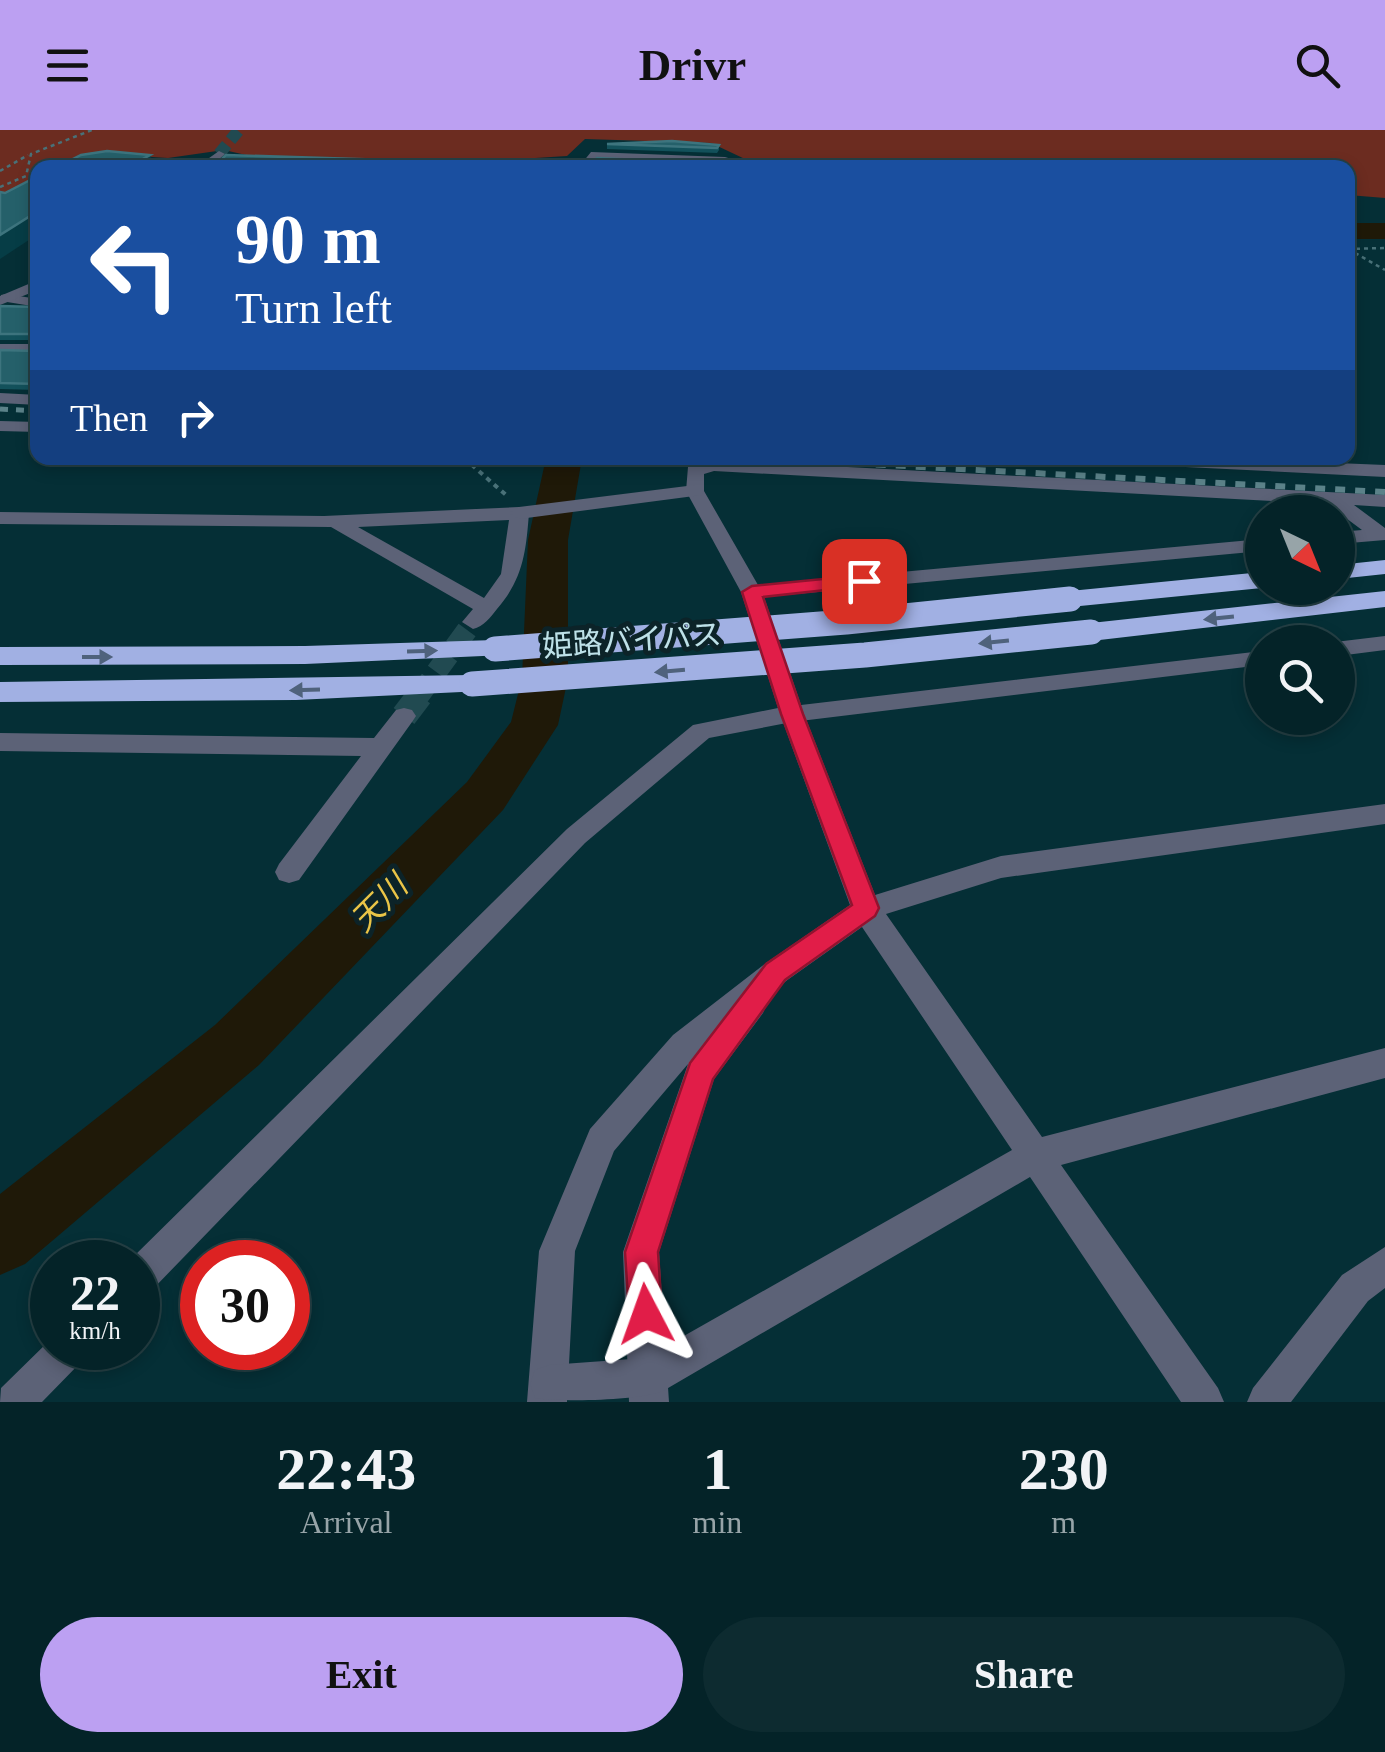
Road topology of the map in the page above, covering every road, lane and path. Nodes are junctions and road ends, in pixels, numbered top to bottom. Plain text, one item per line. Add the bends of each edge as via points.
1 (92, 130) edge
2 (31, 154) junction
3 (219, 154) tunnel mouth
4 (211, 160) edge
5 (588, 160) edge
6 (725, 160) edge
7 (0, 170) edge
8 (0, 187) edge
9 (1385, 248) edge
10 (1355, 249) edge
11 (1355, 253) edge
12 (1385, 270) edge
13 (30, 288) edge
14 (3, 300) edge
15 (30, 302) edge
16 (0, 349) edge
17 (30, 349) edge
18 (0, 398) edge
19 (30, 400) edge
20 (0, 426) edge
21 (30, 428) edge
22 (472, 465) edge
23 (702, 465) edge
24 (730, 465) edge
25 (1288, 465) joint
26 (1385, 471) edge
27 (686, 492) junction
28 (1277, 495) edge
29 (1328, 495) edge
30 (1355, 499) edge
31 (1385, 501) edge
32 (519, 508) junction
33 (1355, 514) edge
34 (0, 518) edge
35 (336, 522) junction
36 (1383, 534) edge
37 (1355, 536) edge
38 (1245, 547) edge
39 (1385, 567) edge
40 (1355, 570) edge
41 (1245, 582) edge
42 (752, 592) junction
43 (1385, 599) edge
44 (1385, 643) edge
45 (1355, 647) edge
46 (0, 656) edge
47 (1245, 660) edge
48 (0, 692) edge
49 (792, 714) junction
50 (404, 716) tunnel mouth
51 (0, 742) edge
52 (381, 747) junction
53 (1385, 814) edge
54 (289, 872) dead end
55 (866, 908) junction
56 (776, 972) junction
57 (1385, 1063) edge
58 (1036, 1155) junction
59 (160, 1256) edge
60 (1385, 1265) edge
61 (47, 1370) edge
62 (649, 1390) edge
63 (548, 1393) edge
64 (15, 1402) edge
65 (1204, 1402) edge
66 (1267, 1402) edge

1 - 2 path
2 - 7 path
2 - 8 path via 26,176
3 - 4 street
5 - 6 street
9 - 10 path
11 - 12 path
13 - 14 street
14 - 15 street
16 - 17 street
18 - 19 street
20 - 21 street
22 - 32 path
23 - 27 street
24 - 28 street
25 - 26 street
25 - 29 street
27 - 32 street
27 - 42 street
30 - 31 street
32 - 35 street via 423,522
32 - 35 street via 514,575 479,615
33 - 36 street
34 - 35 street
36 - 37 street
38 - 42 street
39 - 40 highway
46 -> 41 highway, 姫路バイパス, bridge via 495,648
42 - 49 street
43 -> 48 highway, 姫路バイパス, bridge via 846,656 472,684
44 - 45 street
47 - 49 street
49 - 55 street
49 - 59 street via 702,730 576,836
50 - 52 street
51 - 52 street
52 - 54 street
53 - 55 street via 1001,867
55 - 56 street
55 - 58 street
56 - 62 street via 700,1072 642,1252
56 - 63 street via 684,1045 602,1140 557,1251
57 - 58 street
58 - 62 street
58 - 65 street
60 - 66 street via 1356,1288
61 - 64 street
62 - 63 street

